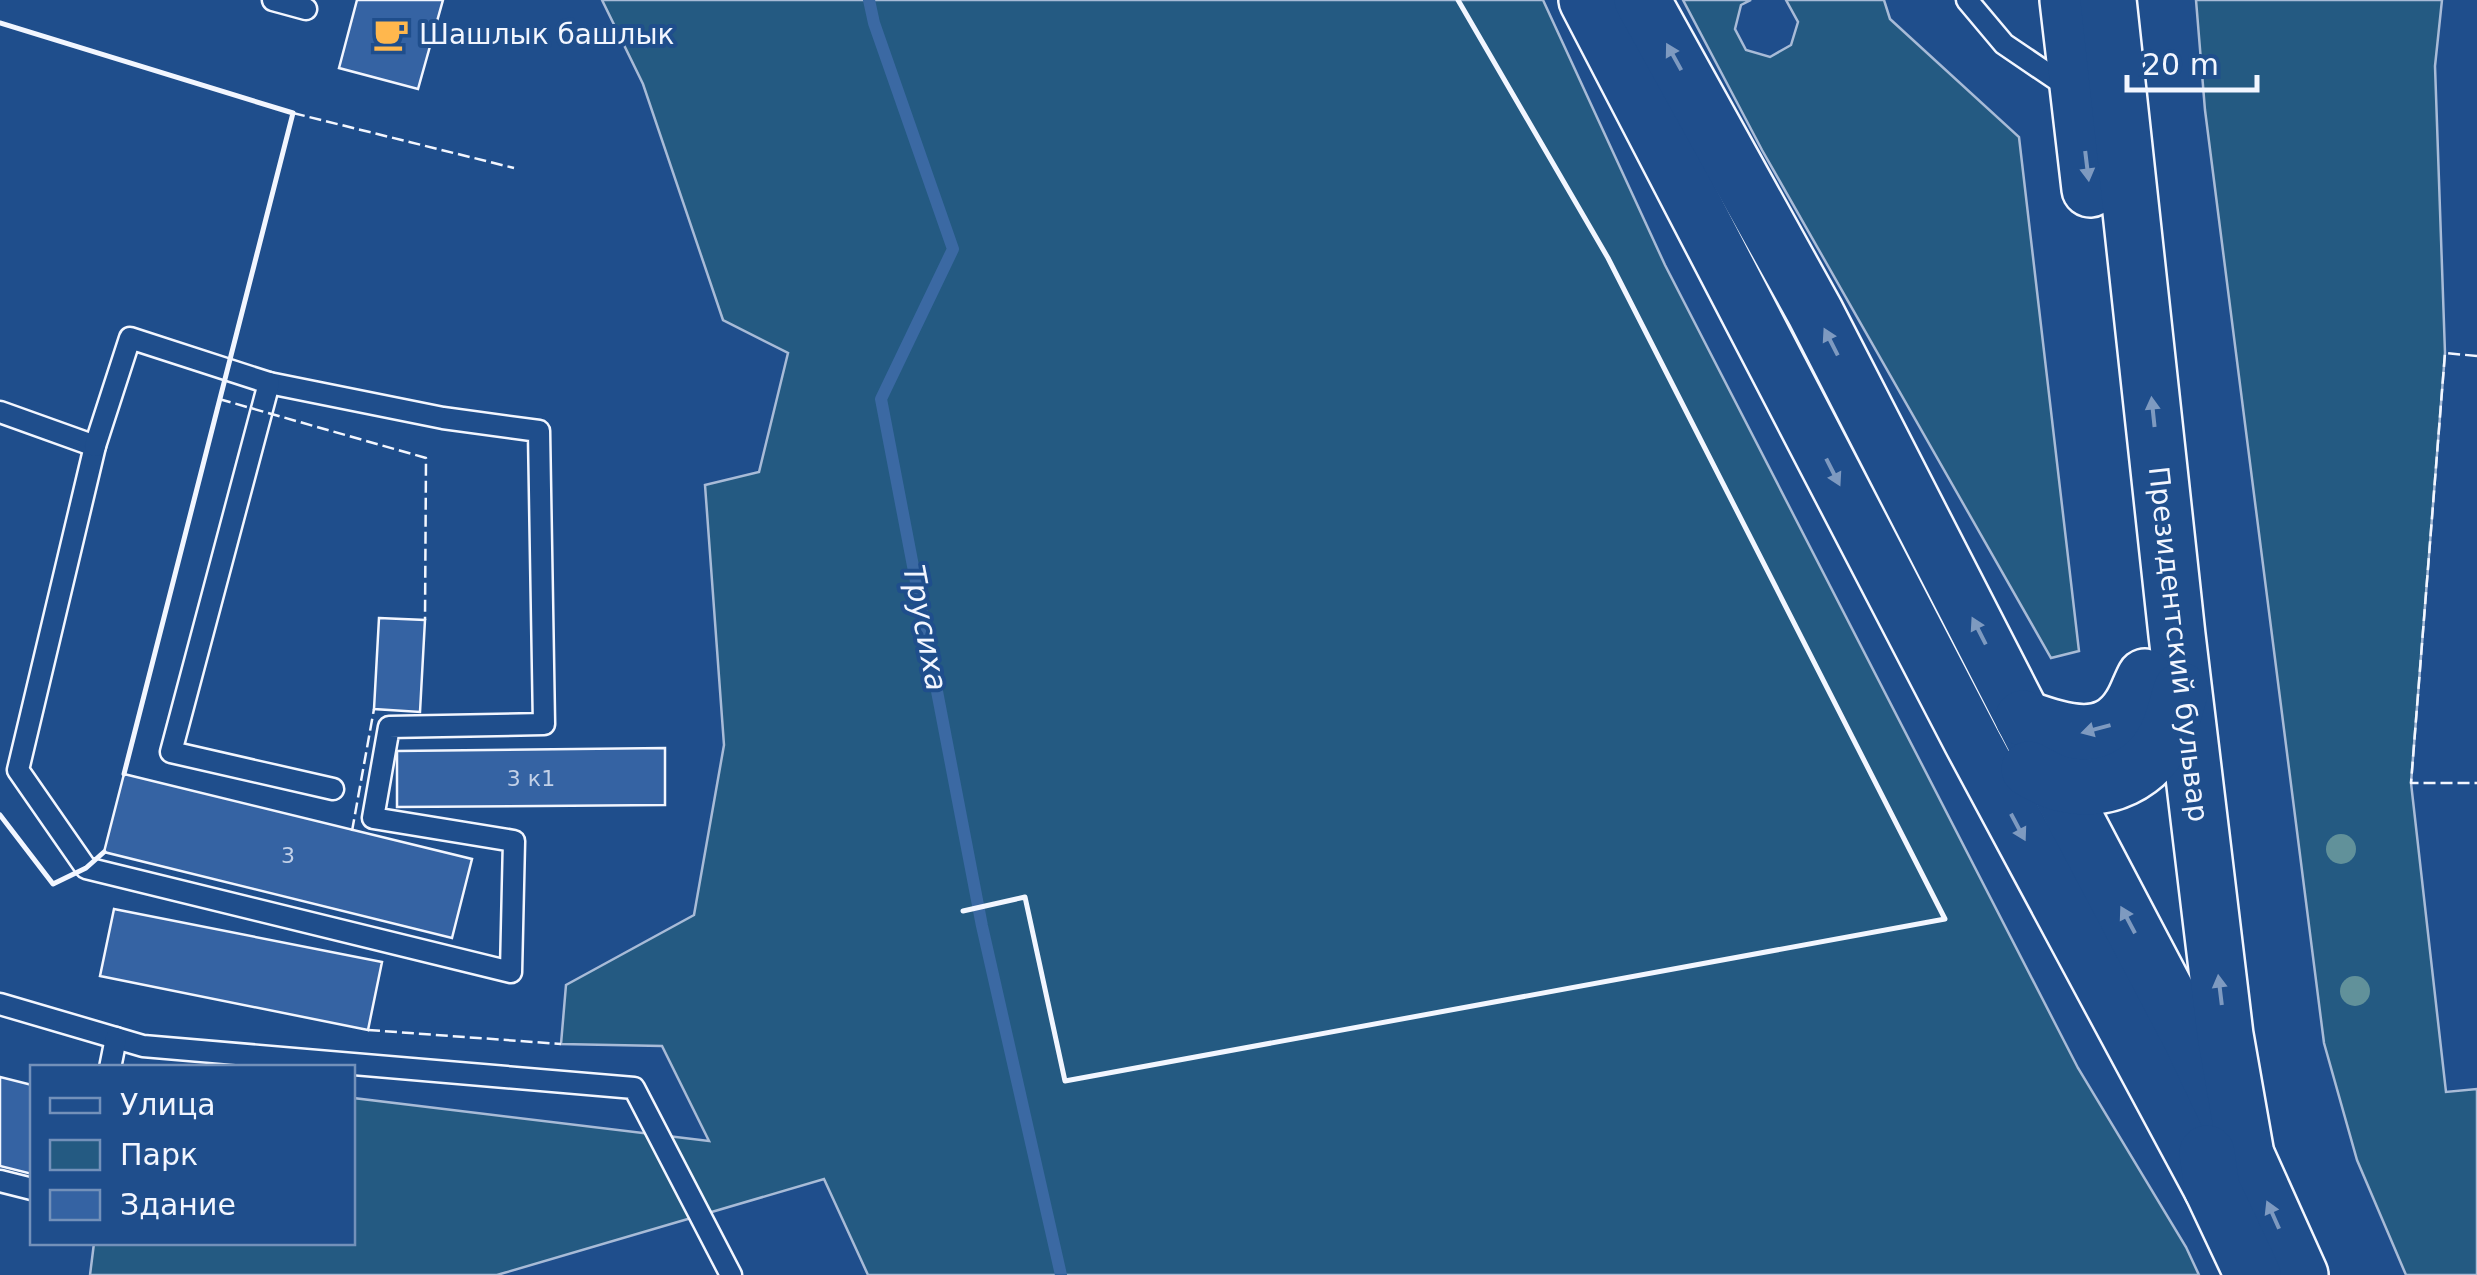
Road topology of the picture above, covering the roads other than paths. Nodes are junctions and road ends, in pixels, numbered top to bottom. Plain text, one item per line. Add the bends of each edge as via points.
1 (273, 0) edge
2 (1587, 0) edge
3 (1642, 0) edge
4 (1967, 0) edge
5 (2068, 0) edge
6 (2108, 0) edge
7 (306, 9) dead end
8 (2079, 94) junction
9 (269, 383) junction
10 (0, 412) edge
11 (95, 446) junction
12 (2164, 680) junction
13 (2023, 718) junction
14 (1972, 741) junction
15 (2154, 756) junction
16 (2056, 782) junction
17 (333, 789) dead end
18 (0, 1004) edge
19 (2190, 1037) junction
20 (116, 1038) junction
21 (111, 1065) edge
22 (2229, 1172) junction
23 (0, 1181) edge
24 (30, 1189) edge
25 (731, 1275) edge
26 (2253, 1275) edge
27 (2300, 1275) edge

1 - 7 lane
2 -> 14 main road
13 -> 3 main road via 1815,312
4 - 8 lane via 2004,44
5 - 8 main road, Президентский бульвар
12 -> 6 main road, Президентский бульвар
8 -> 12 main road, Президентский бульвар
9 - 11 lane via 130,338
9 - 11 lane via 539,431 544,724 388,727 373,818 514,841 511,972 86,868 18,770
9 - 17 lane via 171,752
10 - 11 lane
12 -> 13 main road via 2108,728 2084,734
12 - 15 main road via 2168,732
22 -> 12 main road, Президентский бульвар via 2226,1036
13 - 16 main road
14 - 16 main road
14 -> 22 main road
15 - 16 main road via 2114,783
15 - 19 main road, Президентский бульвар
19 -> 16 main road
18 - 20 lane
19 - 22 main road
20 - 21 lane
20 - 25 lane via 142,1046 634,1088
22 - 26 main road, Президентский бульвар
27 -> 22 main road, Президентский бульвар
23 - 24 lane

